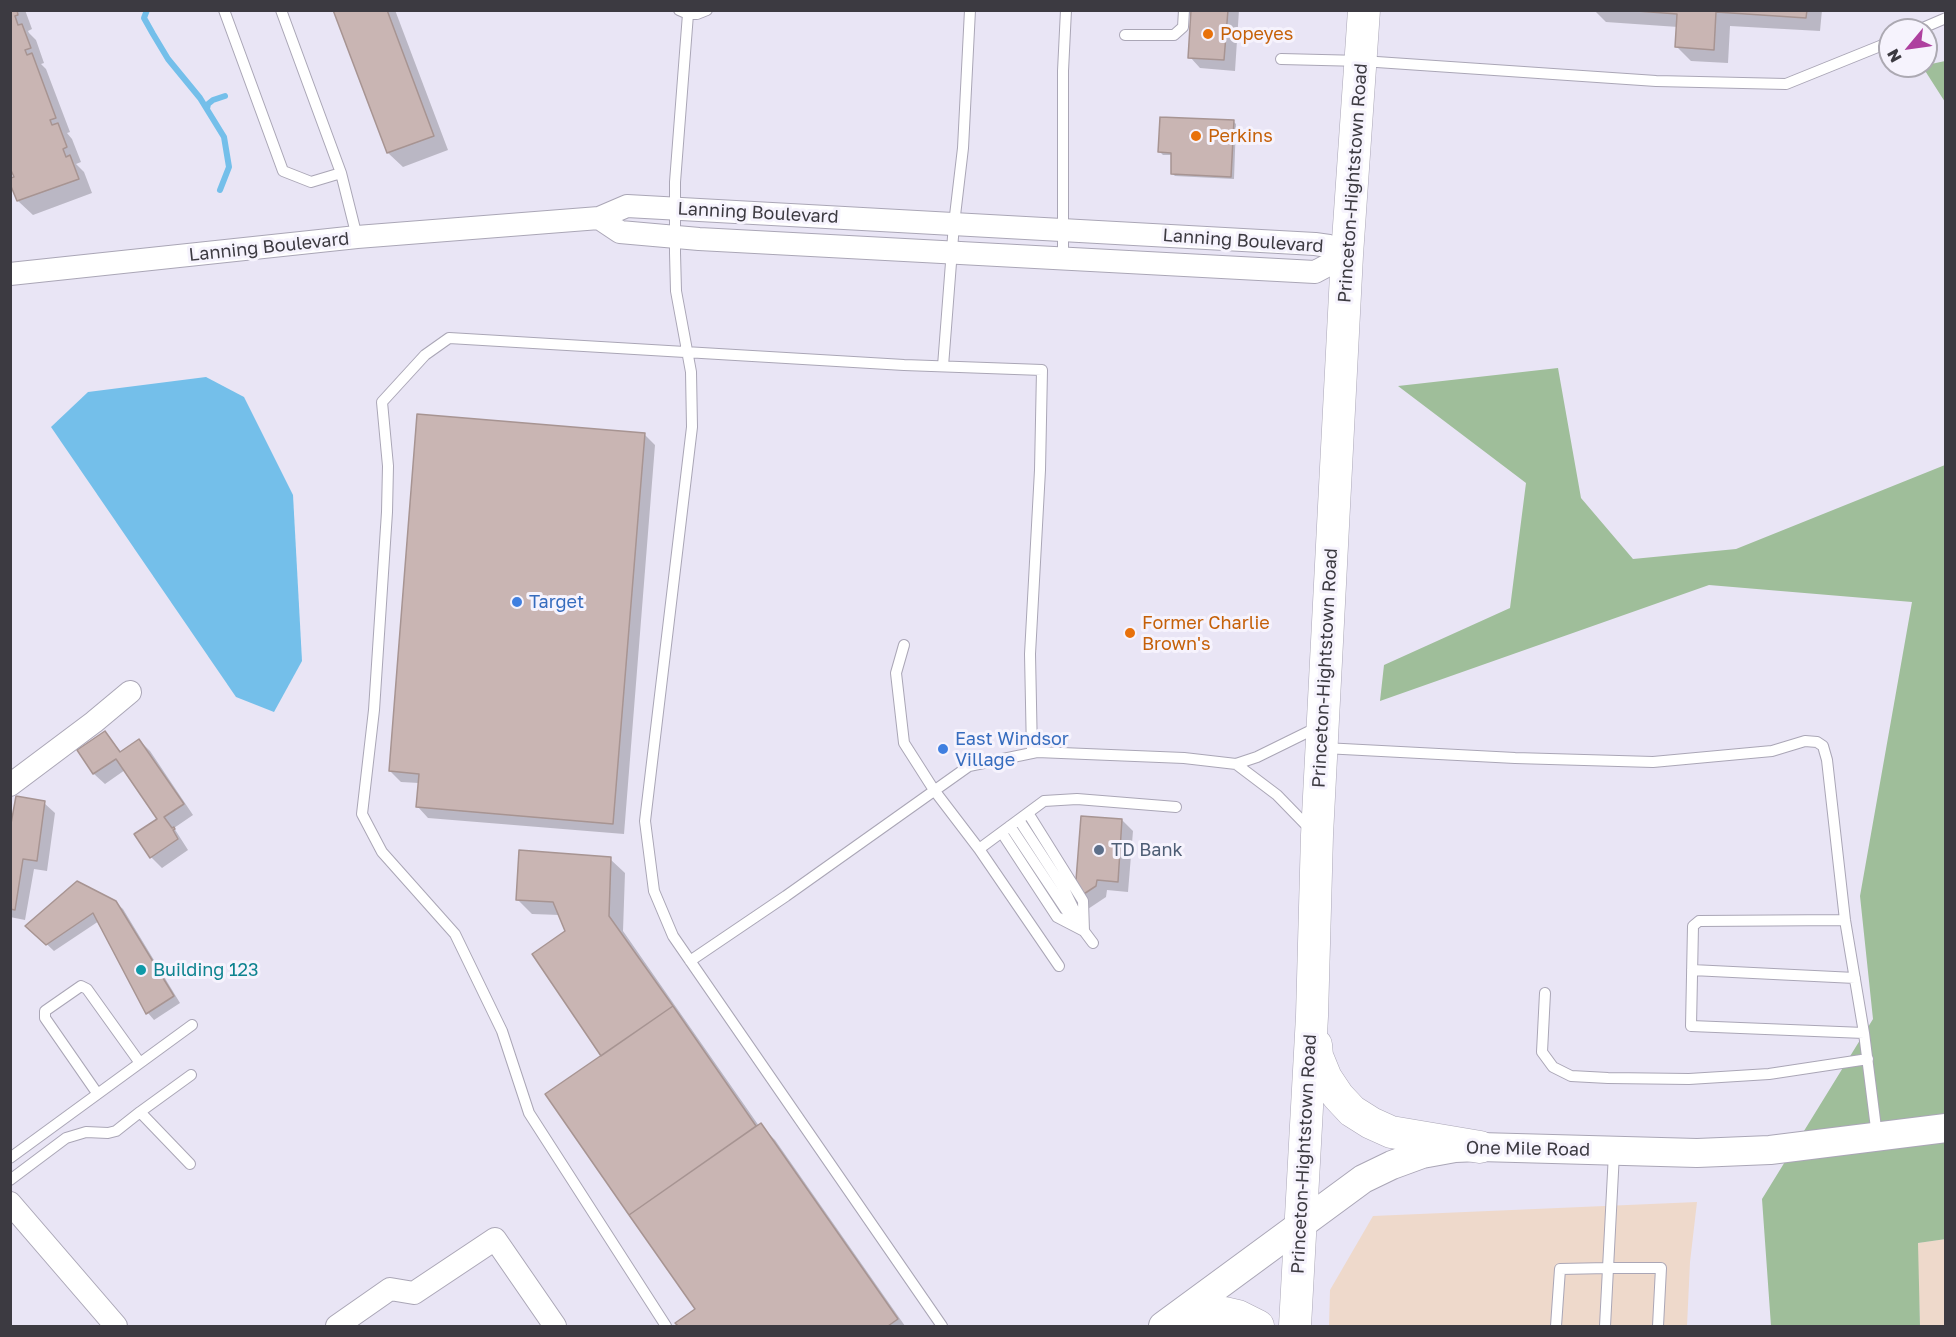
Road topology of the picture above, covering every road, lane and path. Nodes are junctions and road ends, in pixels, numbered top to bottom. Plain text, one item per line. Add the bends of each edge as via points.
1 (225, 10) edge
2 (281, 10) edge
3 (707, 10) edge
4 (970, 10) edge
5 (1066, 10) edge
6 (1184, 10) edge
7 (1364, 10) edge
8 (683, 12) edge
9 (1125, 35) dead end
10 (1878, 47) edge
11 (1281, 58) dead end
12 (1362, 61) junction
13 (341, 174) junction
14 (675, 208) junction
15 (599, 218) junction
16 (954, 224) junction
17 (1064, 229) junction
18 (675, 236) junction
19 (357, 237) junction
20 (952, 251) junction
21 (1347, 255) junction
22 (1063, 257) junction
23 (10, 274) edge
24 (687, 352) junction
25 (943, 366) junction
26 (904, 645) dead end
27 (130, 692) dead end
28 (1321, 736) junction
29 (1032, 753) junction
30 (1236, 764) junction
31 (10, 785) edge
32 (934, 790) junction
33 (1176, 807) dead end
34 (1015, 823) junction
35 (1317, 835) junction
36 (979, 849) junction
37 (1845, 920) junction
38 (1084, 931) junction
39 (1093, 943) dead end
40 (690, 961) junction
41 (1059, 966) dead end
42 (1692, 970) junction
43 (1855, 978) junction
44 (1545, 993) dead end
45 (1312, 1016) junction
46 (192, 1025) dead end
47 (1864, 1033) junction
48 (1868, 1059) junction
49 (140, 1063) junction
50 (191, 1075) dead end
51 (97, 1093) junction
52 (140, 1112) junction
53 (1946, 1128) edge
54 (1877, 1136) junction
55 (1480, 1147) junction
56 (1614, 1150) junction
57 (10, 1158) edge
58 (190, 1164) dead end
59 (10, 1180) edge
60 (10, 1203) edge
61 (1300, 1225) junction
62 (1608, 1268) junction
63 (116, 1326) edge
64 (337, 1326) edge
65 (555, 1326) edge
66 (666, 1326) edge
67 (942, 1326) edge
68 (1163, 1326) edge
69 (1178, 1326) edge
70 (1258, 1326) edge
71 (1295, 1326) edge
72 (1556, 1326) edge
73 (1605, 1326) edge
74 (1658, 1326) edge

1 - 13 lane via 283,171 311,182
2 - 13 lane
3 - 8 lane via 697,14
4 - 16 lane via 963,148
5 - 17 lane
6 - 9 lane via 1183,27 1174,35
7 - 12 main road, Princeton-Hightstown Road
8 - 14 lane
10 - 12 lane via 1786,84 1656,81
11 - 12 lane
12 - 21 main road, Princeton-Hightstown Road
13 - 19 lane
14 - 15 street, Lanning Boulevard via 627,206
14 - 16 street, Lanning Boulevard
14 - 18 lane
15 - 18 street, Lanning Boulevard via 620,232
15 - 19 street, Lanning Boulevard
16 - 17 street, Lanning Boulevard
16 - 20 lane
17 - 21 street, Lanning Boulevard via 1315,244
17 - 22 lane
18 - 20 street, Lanning Boulevard
18 - 24 lane via 676,291
19 - 23 street, Lanning Boulevard
20 - 22 street, Lanning Boulevard
20 - 25 lane
21 - 22 street, Lanning Boulevard via 1315,272
21 - 28 main road, Princeton-Hightstown Road
24 - 25 lane
24 - 40 lane via 692,427 645,821 654,891 673,936
24 - 66 lane via 449,338 425,355 382,402 388,466 387,512 374,710 362,813 382,852 454,934 502,1031 529,1113
25 - 29 lane via 1042,370 1030,654
26 - 32 lane via 896,673 904,743
27 - 31 street
28 - 30 lane
28 - 35 main road, Princeton-Hightstown Road
28 - 37 lane via 1515,758 1653,762 1772,751 1817,741 1827,760
29 - 30 lane via 1173,757
29 - 32 lane via 969,766
30 - 35 lane via 1277,795
32 - 36 lane
32 - 40 lane
33 - 34 lane via 1077,799 1044,801
34 - 36 lane
34 - 38 lane via 1068,913
34 - 38 lane via 1083,901
35 - 45 main road, Princeton-Hightstown Road
36 - 41 lane
37 - 42 lane via 1699,921 1694,926
37 - 43 lane
38 - 39 lane
40 - 67 lane
42 - 43 lane
42 - 47 lane via 1691,1026
43 - 47 lane
44 - 48 lane via 1542,1052 1553,1067 1571,1076 1700,1078 1769,1074
45 - 55 main road via 1317,1056 1326,1078 1353,1111 1391,1132
45 - 61 main road, Princeton-Hightstown Road
46 - 49 lane
47 - 48 lane
48 - 54 lane
49 - 51 lane
49 - 51 lane via 87,989 81,986 45,1011 45,1018
50 - 52 lane
51 - 57 lane
52 - 58 lane
52 - 59 lane via 108,1134 86,1132 66,1138
53 - 54 street, One Mile Road
54 - 56 street, One Mile Road via 1770,1150
55 - 56 street, One Mile Road
55 - 61 street, One Mile Road via 1422,1154 1392,1165 1363,1179
56 - 62 lane
60 - 63 street
61 - 68 street, One Mile Road
61 - 71 main road, Princeton-Hightstown Road
62 - 72 lane via 1560,1269
62 - 73 lane
62 - 74 lane via 1661,1268
64 - 65 street via 390,1289 414,1293 495,1239
69 - 70 main road via 1225,1313

